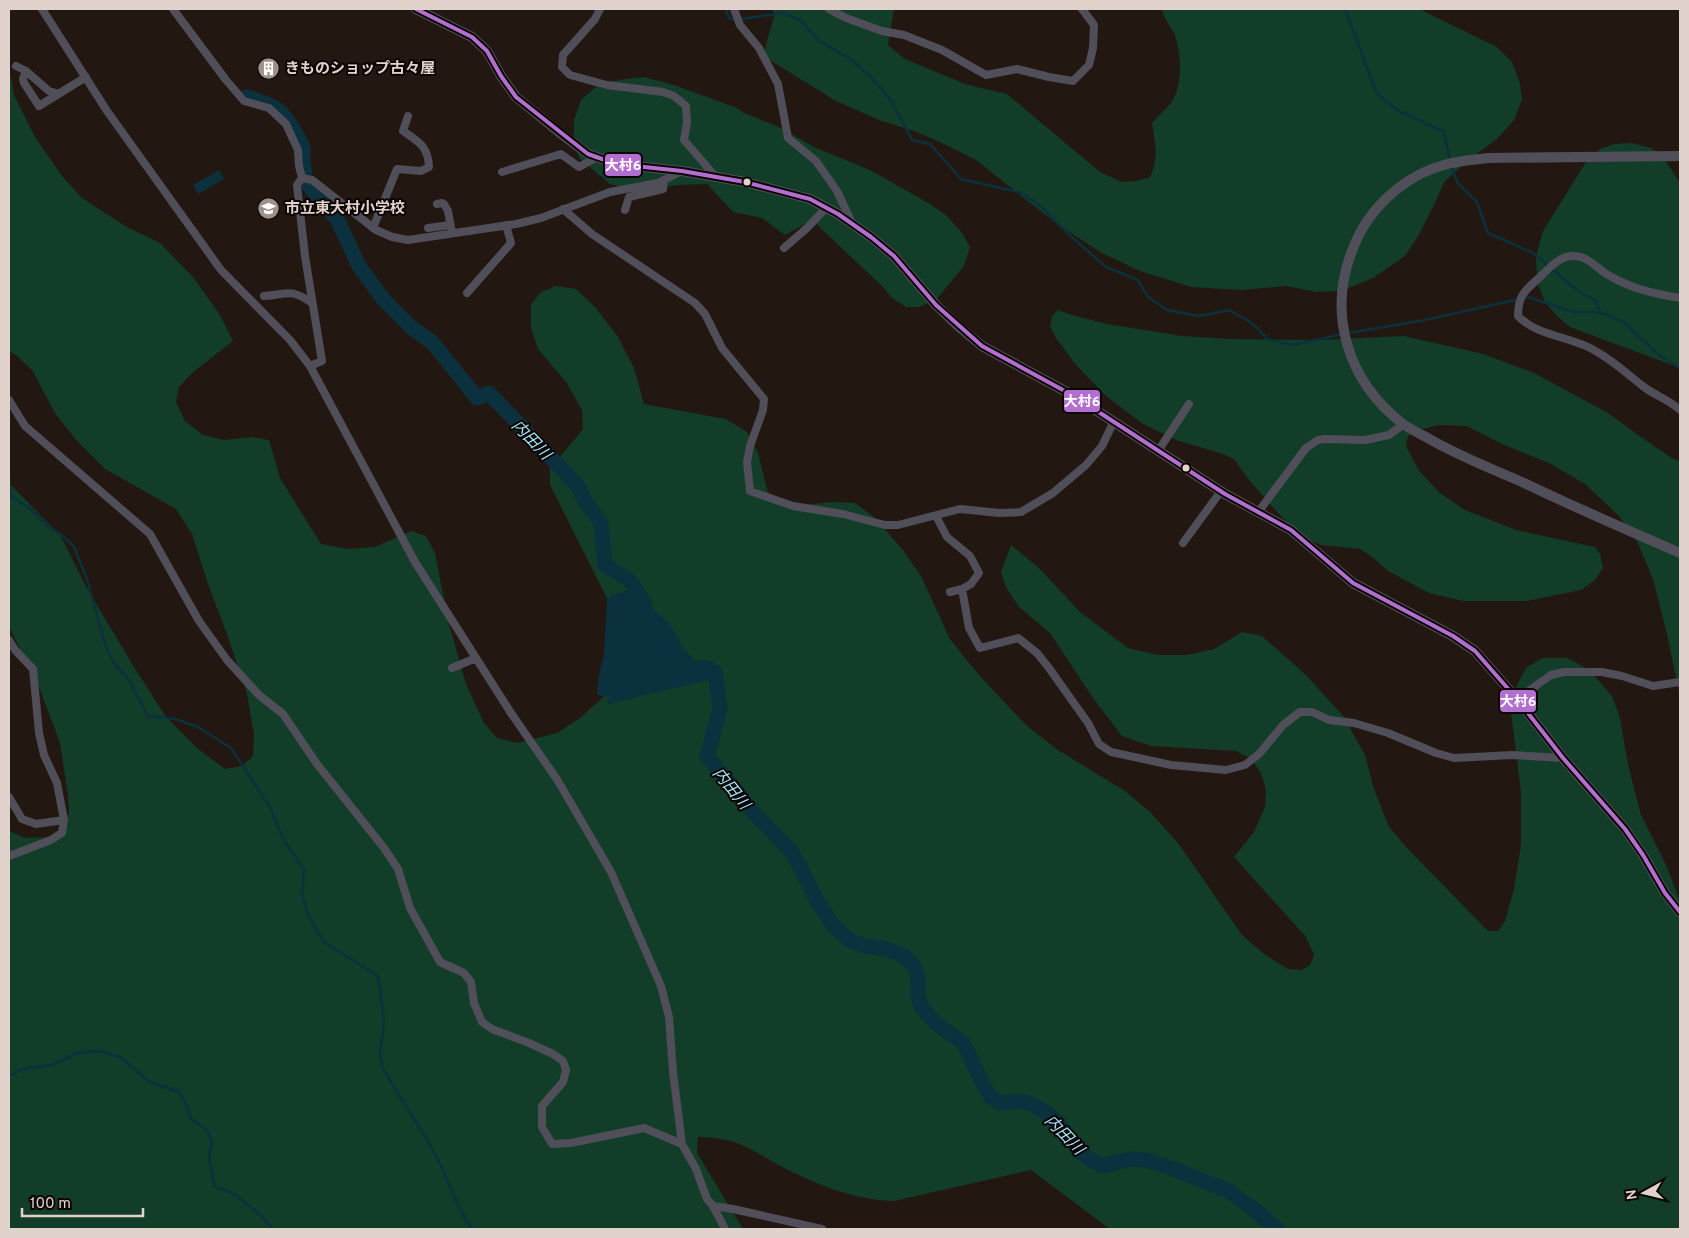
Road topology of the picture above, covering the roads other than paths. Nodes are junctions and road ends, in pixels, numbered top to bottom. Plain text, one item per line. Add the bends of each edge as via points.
1 (42, 9) edge
2 (173, 9) edge
3 (416, 9) edge
4 (600, 9) edge
5 (829, 9) edge
6 (1082, 9) edge
7 (735, 12) edge
8 (16, 66) dead end
9 (26, 71) junction
10 (86, 77) junction
11 (59, 94) junction
12 (408, 116) dead end
13 (1680, 156) edge
14 (597, 157) junction
15 (682, 171) junction
16 (502, 172) dead end
17 (715, 176) junction
18 (302, 178) junction
19 (664, 180) junction
20 (438, 204) dead end
21 (826, 208) junction
22 (563, 209) junction
23 (625, 210) dead end
24 (852, 223) junction
25 (506, 225) junction
26 (374, 228) junction
27 (428, 228) dead end
28 (451, 229) junction
29 (784, 248) dead end
30 (468, 293) dead end
31 (264, 296) dead end
32 (1680, 298) edge
33 (312, 303) junction
34 (310, 366) junction
35 (9, 400) edge
36 (1189, 404) dead end
37 (1680, 410) edge
38 (1114, 421) junction
39 (1404, 424) junction
40 (1158, 451) junction
41 (1221, 491) junction
42 (1259, 511) junction
43 (936, 516) junction
44 (1183, 543) dead end
45 (1680, 553) edge
46 (962, 589) junction
47 (950, 592) dead end
48 (9, 640) edge
49 (476, 658) junction
50 (452, 668) dead end
51 (1680, 682) edge
52 (1517, 699) junction
53 (1563, 758) junction
54 (9, 797) edge
55 (64, 820) junction
56 (9, 849) edge
57 (25, 850) junction
58 (9, 856) edge
59 (1680, 912) edge
60 (682, 1144) junction
61 (713, 1206) junction
62 (725, 1229) edge
63 (822, 1229) edge

1 - 10 street
2 - 18 street via 244,101 269,108 286,124 298,150
3 - 14 street via 472,37 487,51 516,97 588,154
4 - 17 street via 563,56 562,67 570,75 607,85 674,96 686,106 684,140
5 - 6 street via 846,18 942,50 986,75 1017,69 1073,81 1089,65 1093,48 1094,26
7 - 24 street via 778,84 788,138 816,161 837,191
8 - 9 street
9 - 11 street via 49,91
9 - 11 street via 24,83 39,106
10 - 11 street
10 - 34 street via 221,270 290,340
12 - 26 street via 403,131 423,146 429,167 421,171 397,169
13 - 39 street via 1462,161 1415,177 1393,192 1376,209 1354,245 1345,271 1342,302 1344,331 1352,360 1374,397
14 - 15 street via 616,164
14 - 16 street via 579,167 561,154
15 - 17 street
15 - 19 street
17 - 21 street via 793,194
18 - 26 street via 312,180
18 - 33 street via 297,184
19 - 22 street via 610,192
19 - 23 street via 663,189 630,196
20 - 28 street via 442,202 446,206
21 - 24 street
21 - 29 street
22 - 25 street via 541,218
22 - 43 street via 592,234 695,303 705,314 722,348 764,399 747,462 750,491 794,506 885,525
24 - 38 street via 894,256 936,305 982,346
25 - 28 street
25 - 30 street via 511,243
26 - 28 street via 408,240
27 - 28 street
31 - 33 street via 293,292
32 - 37 street via 1647,292 1610,276 1583,257 1572,256 1562,258 1546,271 1523,293 1518,304 1518,316 1524,323 1588,347
33 - 34 street via 322,362
34 - 49 street via 415,562
35 - 60 street via 25,426 150,534 199,621 227,660 283,714 317,764 384,848 398,870 410,908 440,962 464,974 471,982 474,1003 482,1022 563,1061 566,1070 563,1082 542,1106 542,1127 552,1144 644,1128
36 - 40 street
38 - 40 street
38 - 43 street via 1102,446 1086,465 1053,492 1021,512 1000,514 960,509
39 - 42 street via 1388,435 1366,440 1318,440 1306,448
39 - 45 street via 1439,445
40 - 41 street
41 - 42 street
41 - 44 street
42 - 52 street via 1291,530 1352,583 1475,651
43 - 46 street via 947,537 970,556 980,573
46 - 47 street
46 - 53 street via 969,628 980,648 1018,638 1037,653 1069,694 1099,744 1111,752 1171,765 1226,770 1245,765 1260,753 1283,724 1300,712 1312,712 1329,720 1388,733 1454,758 1512,755
48 - 55 street via 33,669 39,733 44,755 57,783
49 - 50 street
49 - 60 street via 577,813 611,872 641,938 661,986 669,1017
51 - 52 street via 1653,686 1602,672 1564,672 1550,675
52 - 53 street
53 - 59 street via 1625,829
54 - 55 street via 22,819 36,824
55 - 57 street via 62,833
56 - 57 street
57 - 58 street
60 - 61 street
61 - 62 street
61 - 63 street

